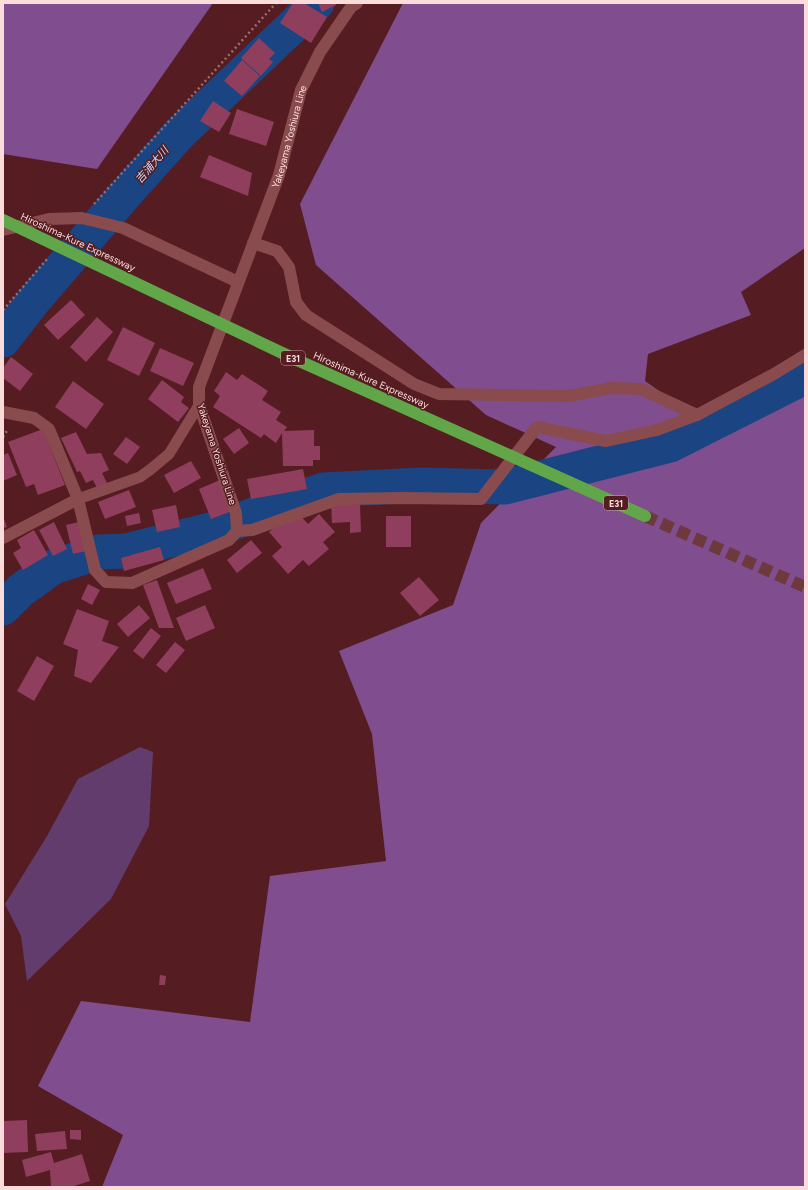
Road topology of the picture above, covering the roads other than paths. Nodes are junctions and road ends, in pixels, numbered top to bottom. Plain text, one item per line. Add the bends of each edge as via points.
1 (357, 3) edge
2 (3, 220) edge
3 (3, 230) edge
4 (253, 243) junction
5 (238, 282) junction
6 (805, 355) edge
7 (199, 406) junction
8 (3, 412) edge
9 (697, 415) junction
10 (78, 499) junction
11 (645, 516) tunnel mouth
12 (237, 529) junction
13 (3, 538) edge

1 - 4 street, Yakeyama Yoshiura Line via 351,7 320,52 301,90 279,175
2 - 11 highway, Hiroshima-Kure Expressway / E31 via 297,360
3 - 5 street via 49,219 82,218 123,228
4 - 5 street, Yakeyama Yoshiura Line
4 - 9 street via 277,252 289,267 296,302 306,315 414,384 439,394 568,396 611,388 641,389
5 - 7 street, Yakeyama Yoshiura Line via 199,387
6 - 9 street
7 - 10 lane via 169,454 152,469 140,477
7 - 12 street, Yakeyama Yoshiura Line via 236,513
8 - 10 street via 34,418 49,429
9 - 12 street via 657,430 606,441 537,427 481,499 339,499 252,530
10 - 12 street via 95,570 106,582 132,583 228,540
10 - 13 street

